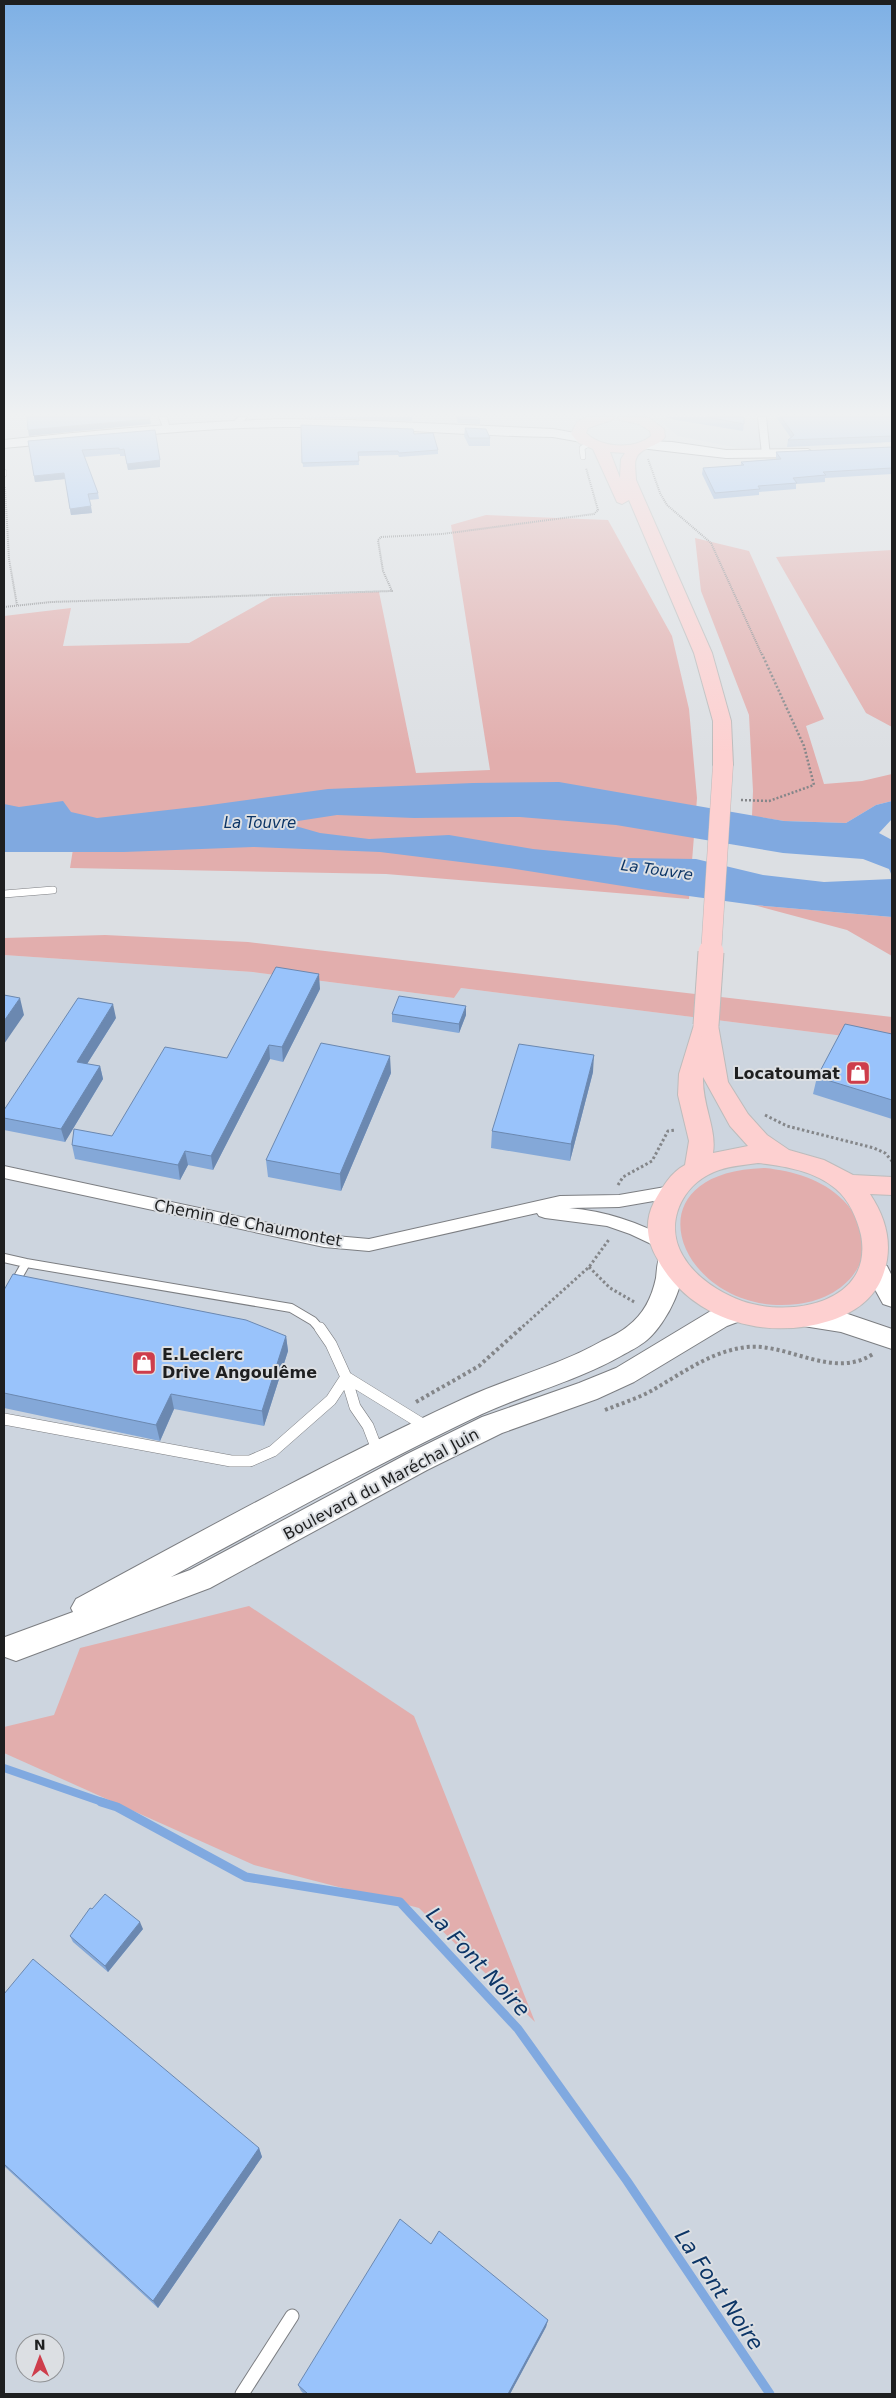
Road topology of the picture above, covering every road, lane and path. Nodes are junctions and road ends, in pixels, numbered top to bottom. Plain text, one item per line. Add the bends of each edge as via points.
1 (7, 529) edge
2 (481, 529) edge
3 (637, 529) edge
4 (649, 529) edge
5 (697, 529) edge
6 (17, 606) junction
7 (4, 607) edge
8 (684, 611) junction
9 (735, 799) dead end
10 (52, 890) dead end
11 (4, 894) edge
12 (706, 1025) junction
13 (780, 1156) junction
14 (697, 1169) junction
15 (4, 1172) edge
16 (846, 1184) junction
17 (892, 1186) edge
18 (671, 1192) junction
19 (523, 1212) junction
20 (667, 1252) junction
21 (4, 1258) edge
22 (885, 1258) edge
23 (26, 1263) junction
24 (892, 1297) edge
25 (4, 1302) edge
26 (740, 1311) junction
27 (806, 1318) junction
28 (889, 1338) edge
29 (711, 1357) dead end
30 (346, 1377) junction
31 (4, 1419) edge
32 (430, 1428) junction
33 (378, 1453) junction
34 (10, 1650) edge
35 (292, 2316) dead end
36 (242, 2394) edge

1 - 6 path
2 - 6 path via 381,537 378,540 383,570 392,591 51,602
3 - 8 main road
4 - 8 main road
5 - 9 path via 711,543 804,746 814,785 770,802 754,804
6 - 7 path
8 - 12 main road, bridge via 703,653 722,721 723,765
10 - 11 lane
12 - 13 main road via 716,1082 739,1120 758,1142
12 - 14 main road via 691,1074 690,1095 702,1141
13 - 14 main road via 736,1156
13 - 16 main road via 815,1166
14 - 18 main road
15 - 19 street, Chemin de Chaumontet via 333,1242 369,1245
16 - 17 main road
16 - 22 main road via 876,1217
18 - 19 street, Chemin de Chaumontet via 619,1201 560,1202
18 - 20 main road via 661,1217
19 - 20 street, Chemin de Chaumontet via 565,1213 618,1222 646,1233
20 - 26 main road via 687,1280 710,1298
20 - 32 street, Boulevard du Maréchal Juin via 670,1279 665,1295 638,1333 573,1368 485,1402
21 - 23 lane
22 - 24 street
22 - 27 main road via 860,1296 836,1310
23 - 25 lane
23 - 30 lane via 291,1308 308,1316 327,1333
26 - 27 main road via 784,1319
26 - 34 street, Boulevard du Maréchal Juin via 718,1319 625,1375 492,1425 417,1462 200,1579
27 - 28 street via 842,1322
28 - 29 path via 869,1357 834,1364 771,1348 748,1346
30 - 31 lane via 330,1400 273,1451 250,1461 231,1461
30 - 32 lane
30 - 33 lane via 355,1407 368,1426
32 - 33 street, Boulevard du Maréchal Juin
33 - 34 street, Boulevard du Maréchal Juin
35 - 36 lane

